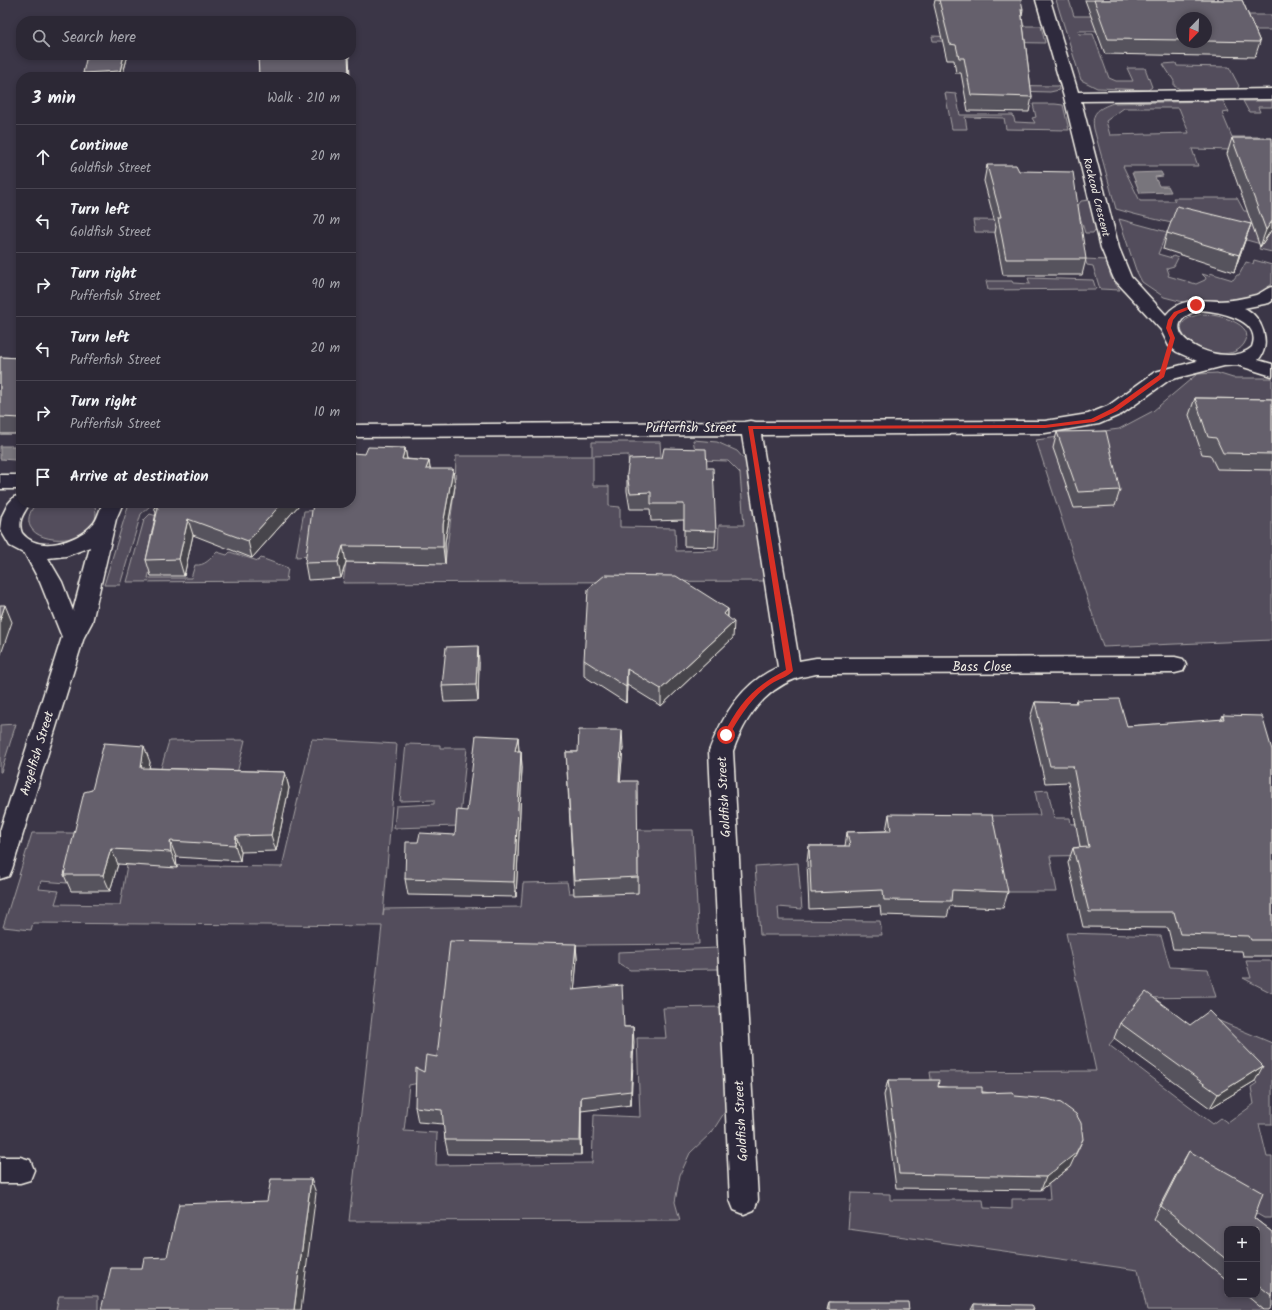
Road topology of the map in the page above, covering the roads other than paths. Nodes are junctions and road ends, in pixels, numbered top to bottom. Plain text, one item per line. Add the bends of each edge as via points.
1 (1043, 0) edge
2 (1272, 94) edge
3 (1072, 97) junction
4 (1134, 291) junction
5 (1268, 295) edge
6 (1220, 306) junction
7 (1186, 308) junction
8 (1255, 323) junction
9 (1171, 333) junction
10 (1268, 344) edge
11 (1230, 361) junction
12 (1272, 370) edge
13 (1162, 376) junction
14 (750, 427) junction
15 (356, 431) edge
16 (0, 482) edge
17 (16, 482) edge
18 (16, 508) edge
19 (109, 508) edge
20 (5, 522) edge
21 (32, 549) junction
22 (73, 637) junction
23 (1175, 665) dead end
24 (790, 671) junction
25 (0, 869) edge
26 (744, 1200) dead end

1 - 3 street, Rockcod Crescent
2 - 3 street
3 - 4 street, Rockcod Crescent via 1110,248 1123,279
4 - 7 street
4 - 9 street, Rockcod Crescent
5 - 6 street
5 - 8 street
6 - 7 street via 1196,305
6 - 8 street via 1240,313
7 - 9 street via 1170,320
8 - 10 street, Pufferfish Street
9 - 11 street via 1181,346 1192,353
9 - 13 street
10 - 11 street, Pufferfish Street via 1252,356
11 - 12 street
11 - 13 street, Pufferfish Street
13 - 14 street, Pufferfish Street via 1115,410 1092,420 1072,424 1045,427
14 - 15 street, Pufferfish Street
14 - 24 street
16 - 17 street
18 - 20 street
19 - 21 street via 99,532 85,542 49,551
19 - 22 street, Angelfish Street via 81,622
20 - 21 street via 20,543
21 - 22 street via 51,582
22 - 25 street, Angelfish Street
23 - 24 street, Bass Close via 816,666
24 - 26 street, Goldfish Street via 756,692 736,718 726,735 721,751

